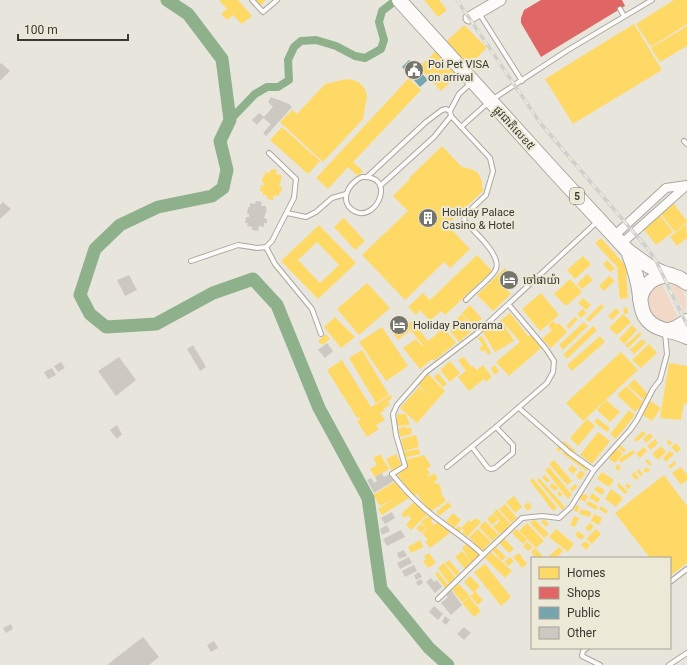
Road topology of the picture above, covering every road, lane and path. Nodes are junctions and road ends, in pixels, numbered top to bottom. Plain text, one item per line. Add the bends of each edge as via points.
1 (252, 0) edge
2 (277, 0) edge
3 (500, 0) edge
4 (652, 0) edge
5 (400, 2) edge
6 (620, 9) dead end
7 (474, 15) joint
8 (624, 16) junction
9 (472, 81) junction
10 (522, 81) junction
11 (490, 101) junction
12 (450, 113) junction
13 (461, 126) junction
14 (269, 153) dead end
15 (367, 177) junction
16 (380, 186) junction
17 (686, 186) edge
18 (346, 194) junction
19 (287, 213) junction
20 (600, 220) junction
21 (621, 244) junction
22 (266, 247) junction
23 (191, 261) dead end
24 (671, 275) junction
25 (687, 284) edge
26 (466, 300) dead end
27 (640, 300) junction
28 (509, 305) junction
29 (687, 321) edge
30 (667, 330) junction
31 (321, 334) dead end
32 (687, 337) edge
33 (519, 408) junction
34 (496, 427) junction
35 (472, 447) junction
36 (447, 467) dead end
37 (594, 470) junction
38 (483, 555) junction
39 (687, 569) edge
40 (671, 581) edge
41 (438, 599) dead end
42 (586, 649) edge
43 (687, 653) edge
44 (600, 665) edge
45 (669, 665) edge

1 - 2 lane via 262,12
3 - 7 street
4 - 8 lane
5 - 9 highway, ផ្លូវជាតិលេខ៥ / 5
6 - 8 lane
7 - 10 lane
8 - 10 lane
9 - 11 highway, ផ្លូវជាតិលេខ៥ / 5
9 - 12 lane via 459,94
10 - 11 lane
11 - 13 lane
11 - 20 highway, ផ្លូវជាតិលេខ៥ / 5
12 - 13 lane
12 - 15 lane via 446,109 442,110 426,122
12 - 16 lane via 434,137
13 - 26 lane via 490,158 493,171 486,196 465,215 464,219 497,260 495,272
14 - 19 lane via 296,179 294,198
15 - 16 lane via 372,178
15 - 18 lane via 354,180
16 - 18 lane via 380,199 377,204 373,209 362,213 357,213 347,205
17 - 21 street via 666,188
18 - 19 lane via 332,198 306,217
19 - 22 lane
20 - 21 highway, ផ្លូវជាតិលេខ៥ / 5
20 - 28 lane
21 - 24 highway, ផ្លូវជាតិលេខ៥ / 5 via 649,266
21 - 27 highway, ផ្លូវជាតិលេខ៥ / 5 via 637,279
22 - 23 lane via 238,245
22 - 31 lane via 275,264 312,309
24 - 25 highway, ផ្លូវជាតិលេខ៥ / 5
24 - 27 highway via 654,278 642,291
27 - 30 highway, ផ្លូវជាតិលេខ៥ / 5 via 641,310 649,322
28 - 33 lane via 554,361 554,372 547,383
28 - 38 lane via 426,372 396,404 393,414 405,466 392,474 412,498
29 - 30 highway
30 - 32 highway, ផ្លូវជាតិលេខ៥ / 5
30 - 37 lane via 667,354 660,380 630,430
33 - 34 lane
33 - 37 lane via 570,453
34 - 35 lane
34 - 35 lane via 513,445 513,453 495,468 488,468
35 - 36 lane
37 - 38 lane via 571,507 559,518 522,518
38 - 41 lane
39 - 40 lane
42 - 44 lane via 582,656
43 - 45 lane

